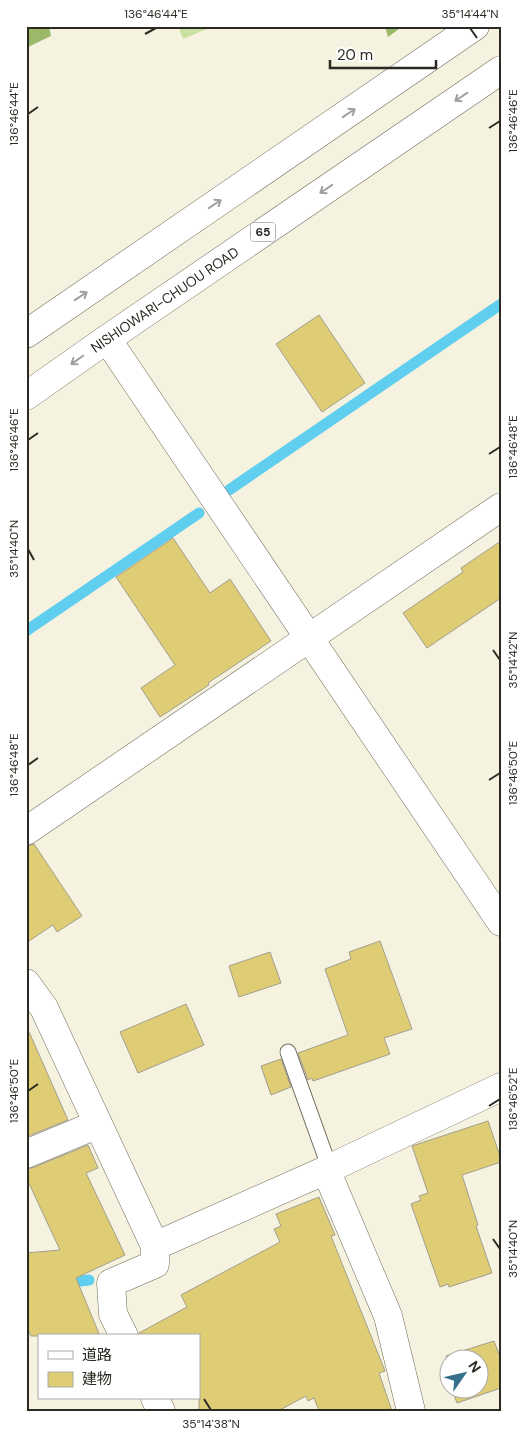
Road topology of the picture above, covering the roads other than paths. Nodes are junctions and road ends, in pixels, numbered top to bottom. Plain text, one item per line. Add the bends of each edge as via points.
1 (475, 26) edge
2 (501, 70) edge
3 (26, 334) edge
4 (107, 339) junction
5 (26, 396) edge
6 (501, 507) edge
7 (309, 638) junction
8 (26, 831) edge
9 (499, 915) edge
10 (26, 983) edge
11 (288, 1052) dead end
12 (501, 1087) edge
13 (98, 1124) junction
14 (26, 1154) edge
15 (328, 1169) junction
16 (156, 1246) junction
17 (123, 1334) edge
18 (411, 1411) edge

3 -> 1 street
2 -> 4 street, NISHIOWARI-CHUOU ROAD / 65
4 -> 5 street, NISHIOWARI-CHUOU ROAD / 65
4 - 7 street
6 - 7 street
7 - 8 street
7 - 9 street
10 - 13 street via 44,1008
11 - 15 lane
12 - 15 street
13 - 14 street
13 - 16 street
15 - 16 street
15 - 18 street via 388,1316
16 - 17 street via 154,1264 111,1283 113,1314

